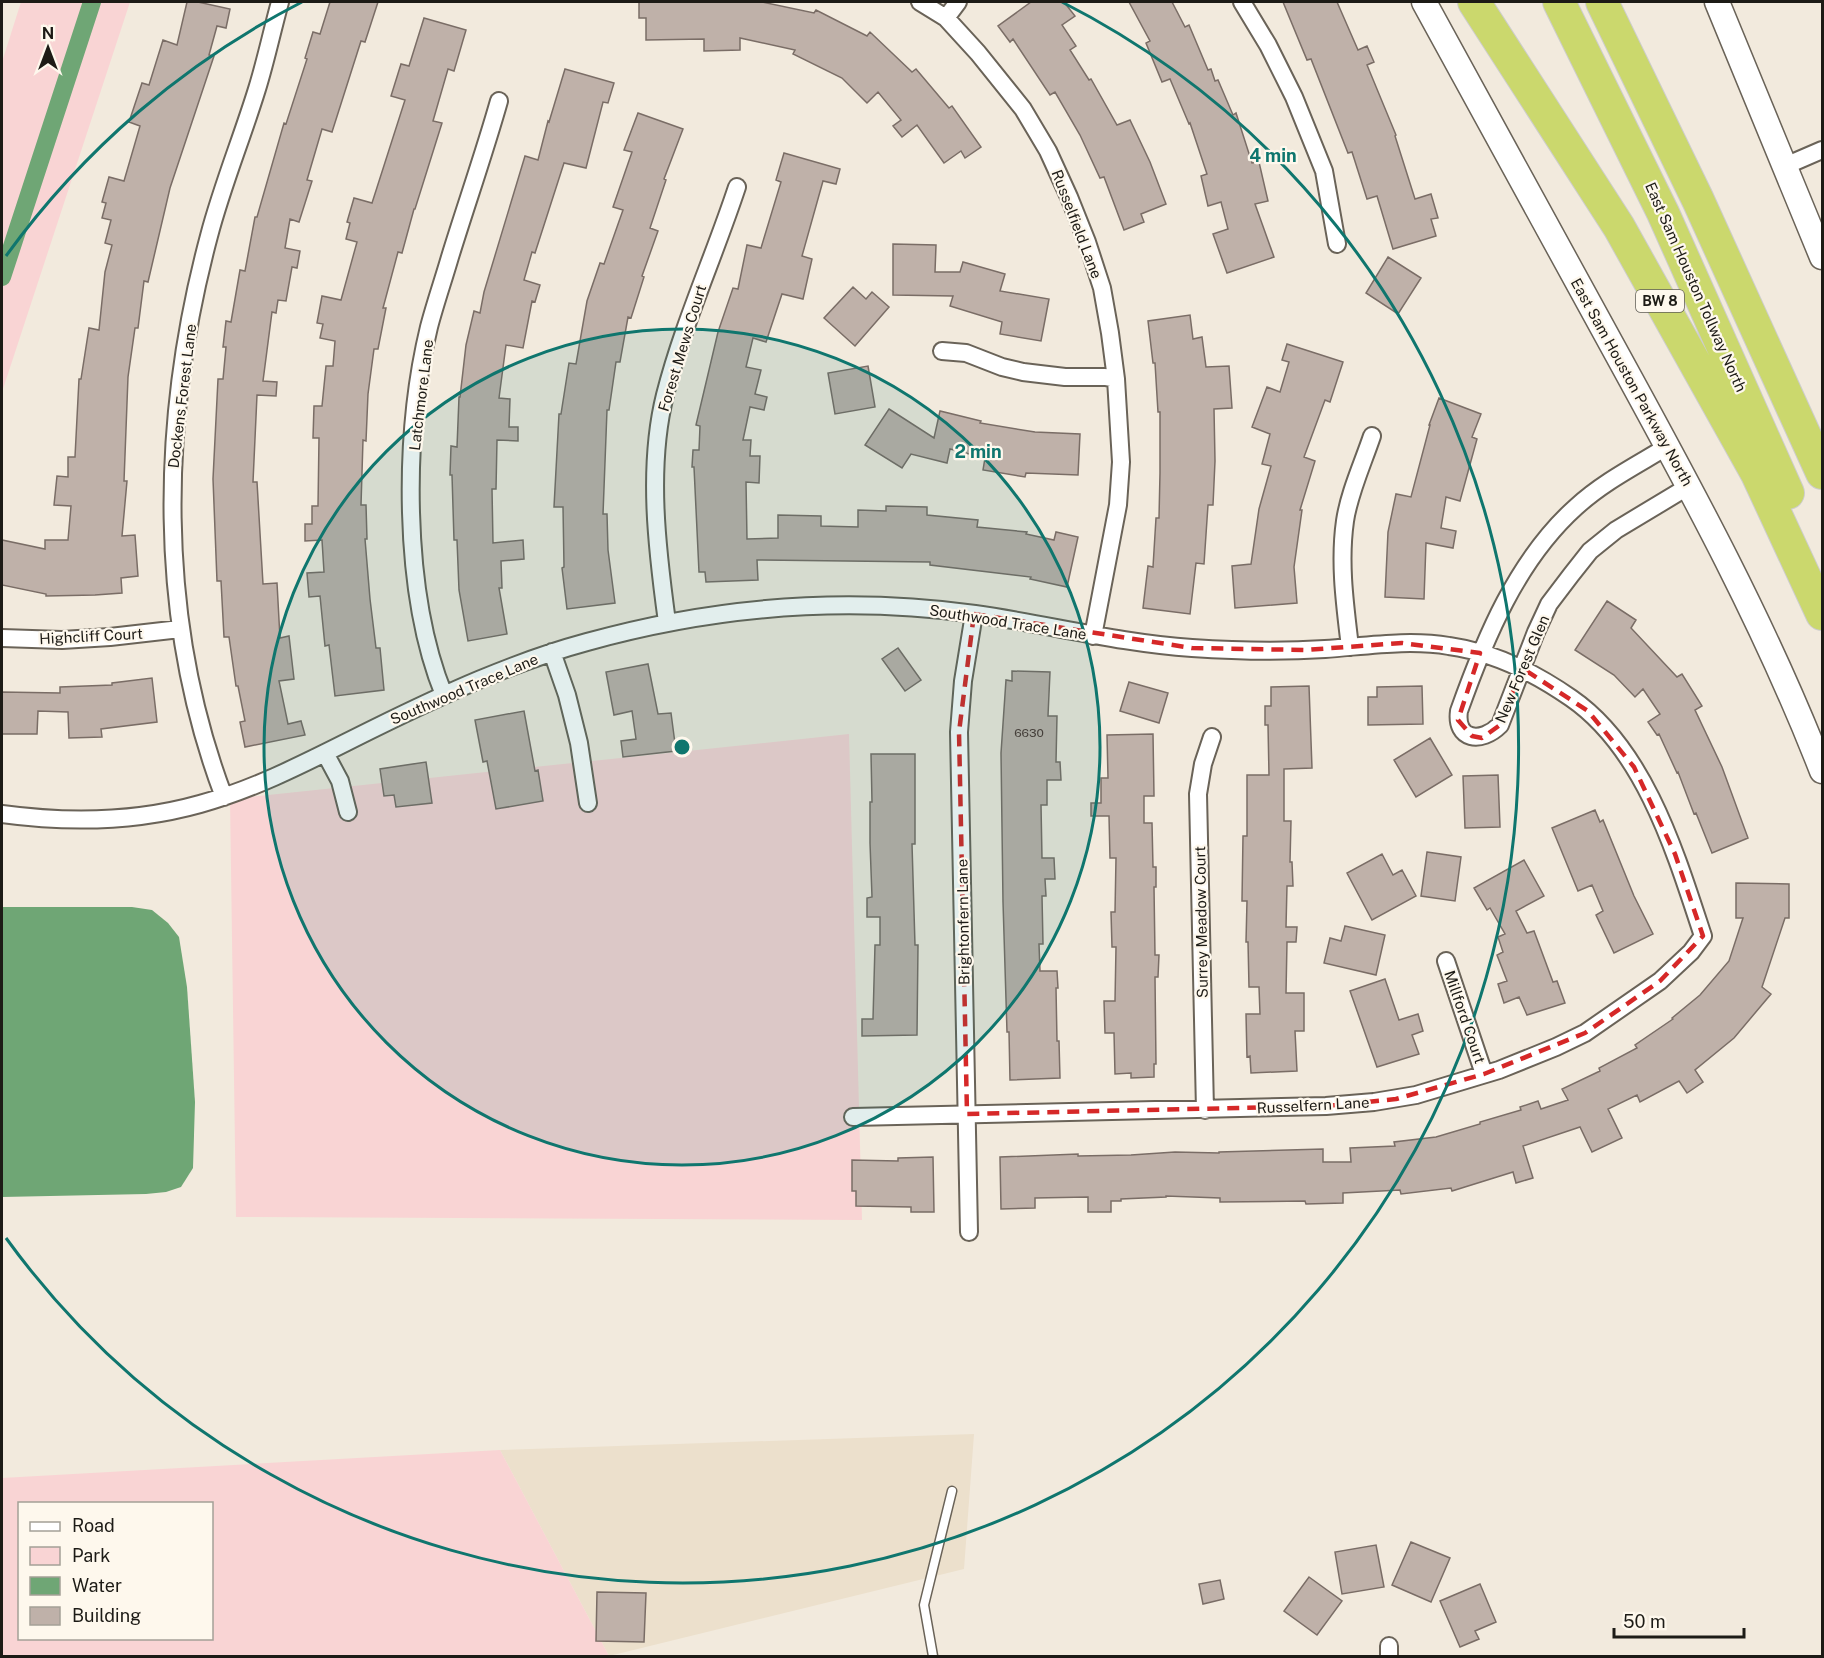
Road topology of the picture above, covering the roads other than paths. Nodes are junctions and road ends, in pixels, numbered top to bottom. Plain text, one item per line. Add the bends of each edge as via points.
1 (280, 2) edge
2 (921, 2) edge
3 (958, 2) edge
4 (1242, 2) edge
5 (1424, 2) edge
6 (1474, 2) edge
7 (1559, 2) edge
8 (1602, 2) edge
9 (1717, 2) edge
10 (946, 18) junction
11 (499, 101) dead end
12 (1822, 150) edge
13 (1785, 166) junction
14 (737, 187) dead end
15 (1337, 244) dead end
16 (1822, 257) edge
17 (942, 351) dead end
18 (1116, 379) junction
19 (1372, 436) dead end
20 (1668, 446) junction
21 (1822, 473) edge
22 (1689, 486) junction
23 (1822, 578) edge
24 (974, 614) junction
25 (1822, 614) edge
26 (667, 622) junction
27 (180, 629) junction
28 (1093, 636) junction
29 (2, 638) edge
30 (1350, 647) junction
31 (552, 652) junction
32 (1480, 653) junction
33 (1522, 668) junction
34 (444, 695) junction
35 (1212, 737) dead end
36 (325, 753) junction
37 (1822, 771) edge
38 (224, 797) junction
39 (588, 803) dead end
40 (348, 812) dead end
41 (2, 814) edge
42 (1695, 914) joint
43 (1446, 961) dead end
44 (1484, 1074) junction
45 (1205, 1110) junction
46 (967, 1114) junction
47 (853, 1117) dead end
48 (969, 1232) dead end
49 (952, 1491) dead end
50 (933, 1656) edge

1 - 27 street, Dockens Forest Lane via 258,87 208,238 190,322 172,476
2 - 10 street, Russelfield Lane
3 - 10 street
4 - 15 street via 1294,97 1320,160
5 - 20 main road, East Sam Houston Parkway North
6 - 25 highway, BW 8 via 1619,227 1757,474
7 - 23 highway, East Sam Houston Tollway North via 1663,213
8 - 21 highway via 1698,200
9 - 13 main road
10 - 18 street, Russelfield Lane via 1023,110 1048,152 1087,242 1102,288
11 - 34 street, Latchmore Lane via 429,327 415,422 411,512 414,552 424,626
12 - 13 street
13 - 16 main road
14 - 26 street, Forest Mews Court via 686,328 661,417 656,525
17 - 18 street via 966,352 1023,372
18 - 28 street, Russelfield Lane via 1121,462 1118,505
19 - 30 street via 1345,519 1342,559
20 - 22 main road, East Sam Houston Parkway North
20 - 32 street, New Forest Glen via 1608,483 1549,534 1508,596
22 - 33 street, New Forest Glen via 1616,530 1590,551 1549,604
22 - 37 main road, East Sam Houston Parkway North via 1756,620
24 - 26 street, Southwood Trace Lane via 877,605 828,605 750,610
24 - 28 street, Southwood Trace Lane
24 - 46 street, Brightonfern Lane via 959,732
26 - 31 street, Southwood Trace Lane
27 - 29 street, Highcliff Court via 72,640
27 - 38 street, Dockens Forest Lane via 198,715
28 - 30 street, Southwood Trace Lane via 1245,651
30 - 32 street, Southwood Trace Lane via 1447,645
31 - 34 street, Southwood Trace Lane
31 - 39 street via 579,743
32 - 33 street, Southwood Trace Lane
32 - 33 street, New Forest Glen via 1458,720 1464,732 1472,736 1482,738 1500,725
33 - 42 street, Southwood Trace Lane via 1588,711 1621,747 1667,834
34 - 36 street, Southwood Trace Lane
35 - 45 street, Surrey Meadow Court via 1198,794
36 - 38 street, Southwood Trace Lane
36 - 40 street via 340,781
38 - 41 street, Southwood Trace Lane via 162,813 85,820
42 - 44 street, Russelfern Lane via 1702,936 1660,981 1585,1033 1544,1053
43 - 44 street, Millford Court
44 - 45 street, Russelfern Lane via 1416,1095 1374,1102
45 - 46 street, Russelfern Lane
46 - 47 street, Russelfern Lane
46 - 48 street, Brightonfern Lane
49 - 50 lane via 924,1605

